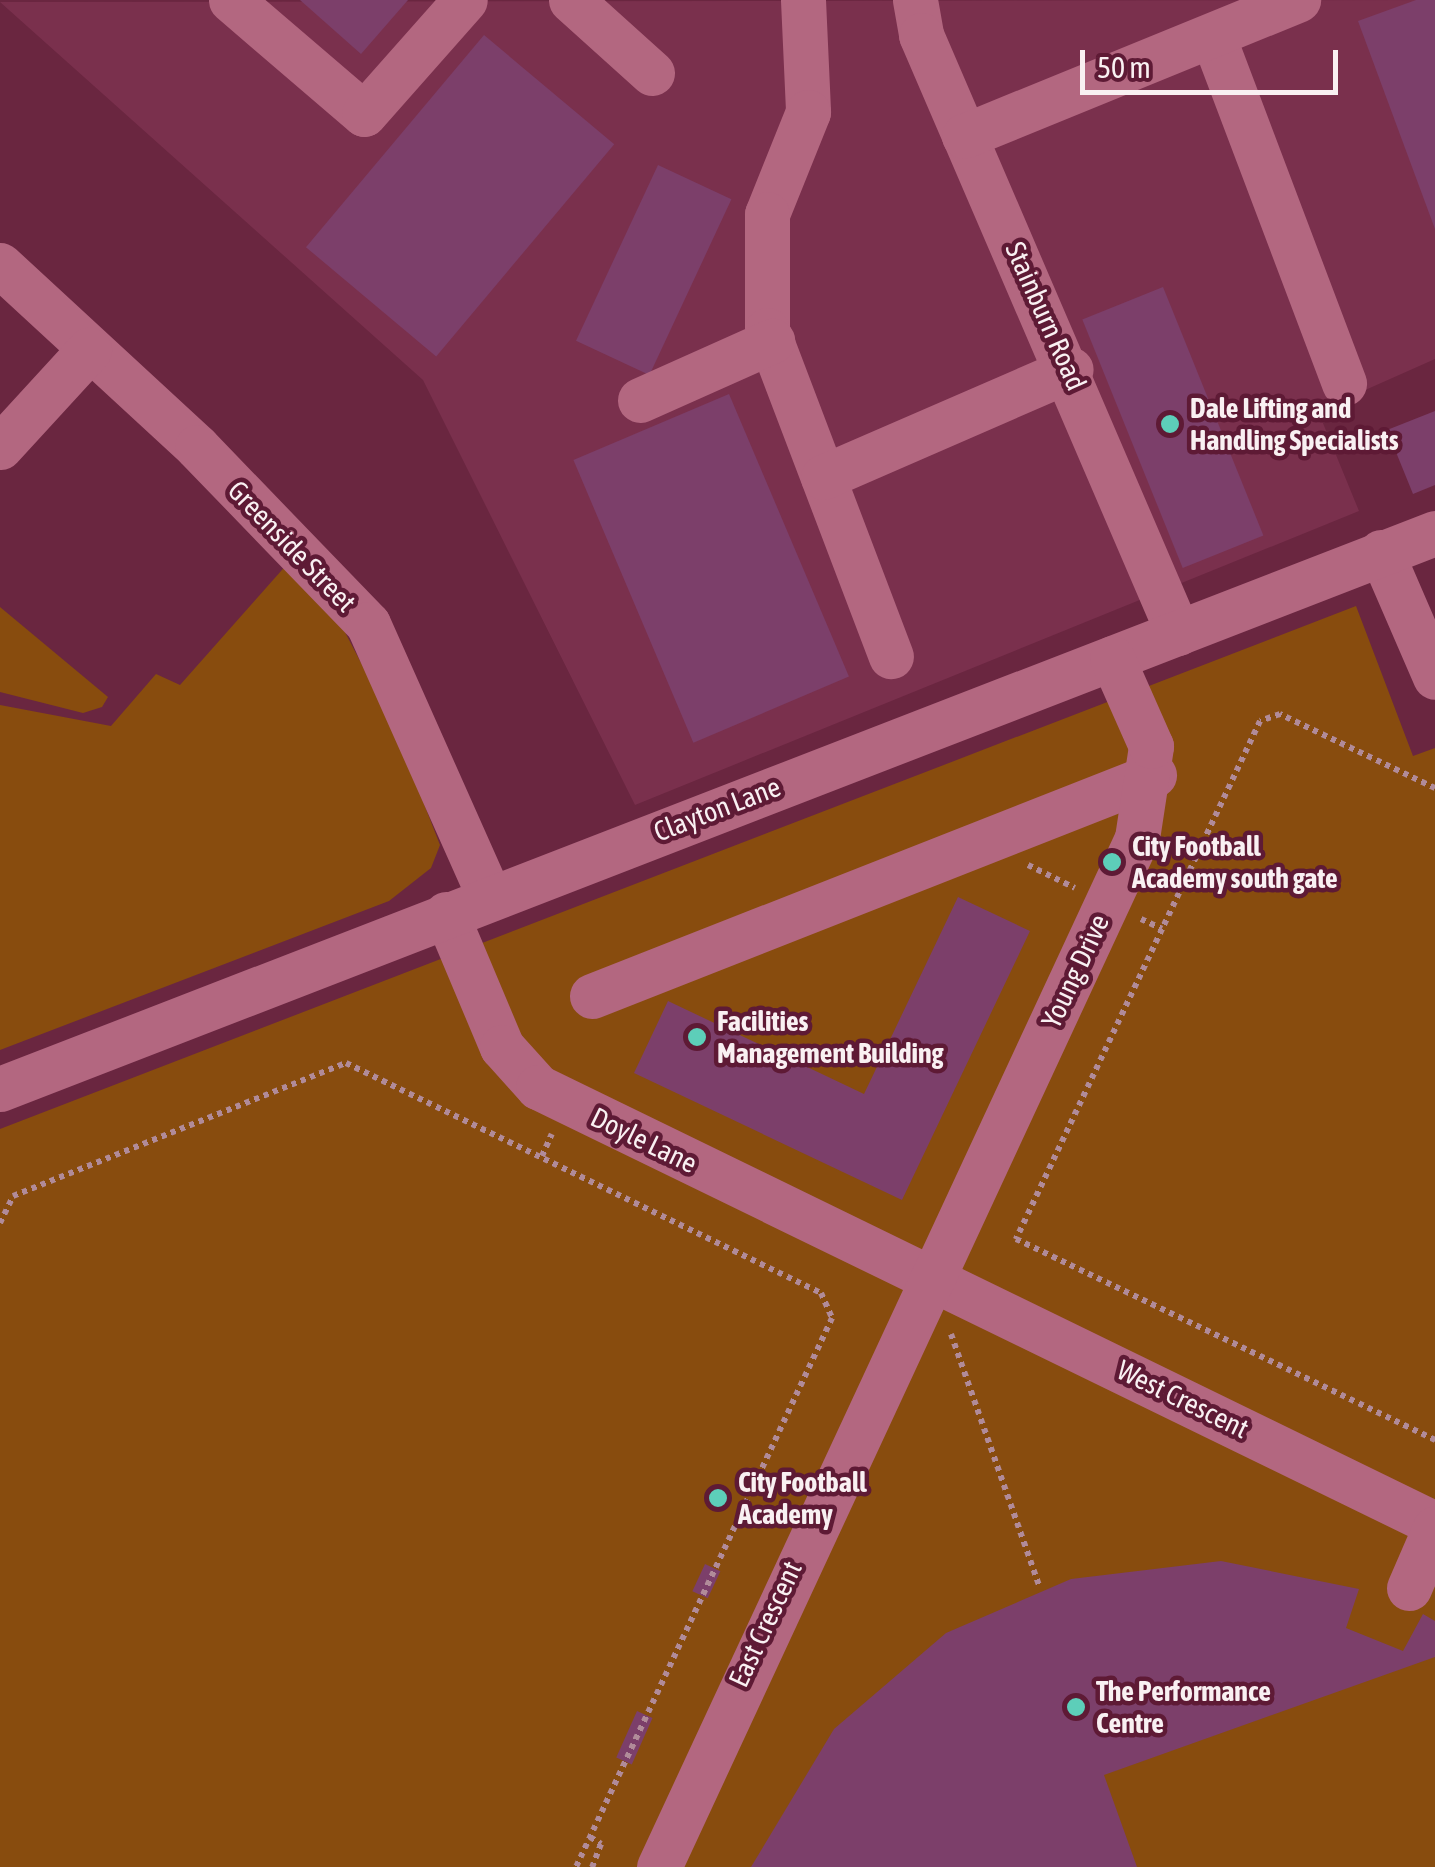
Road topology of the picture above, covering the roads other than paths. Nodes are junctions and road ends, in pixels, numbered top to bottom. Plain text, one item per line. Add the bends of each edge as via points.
1 (231, 0) edge
2 (465, 0) edge
3 (571, 0) edge
4 (802, 0) edge
5 (915, 0) edge
6 (1298, 0) edge
7 (1214, 39) junction
8 (652, 73) dead end
9 (964, 136) junction
10 (0, 265) edge
11 (772, 341) junction
12 (89, 350) junction
13 (1071, 369) junction
14 (1344, 384) dead end
15 (640, 400) dead end
16 (0, 447) edge
17 (823, 477) junction
18 (1435, 533) edge
19 (1381, 552) junction
20 (1178, 633) junction
21 (891, 656) dead end
22 (1112, 658) junction
23 (1435, 677) edge
24 (1154, 775) junction
25 (489, 896) junction
26 (446, 914) junction
27 (592, 996) dead end
28 (0, 1089) edge
29 (930, 1276) junction
30 (1435, 1526) edge
31 (1408, 1588) dead end
32 (659, 1867) edge

1 - 2 street via 364,114
3 - 8 street
4 - 11 street via 808,112 767,214
5 - 9 street, Stainburn Road
6 - 7 street
7 - 9 street
7 - 14 street
9 - 13 street, Stainburn Road
10 - 12 street, Greenside Street
11 - 15 street
11 - 17 street
12 - 16 street
12 - 25 street, Greenside Street via 368,624
13 - 17 street
13 - 20 street, Stainburn Road
17 - 21 street
18 - 19 street, Clayton Lane
19 - 20 street, Clayton Lane
19 - 23 street
20 - 22 street, Clayton Lane
22 - 24 street, Young Drive via 1152,746
22 - 25 street, Clayton Lane
24 - 27 street
24 - 29 street, Young Drive via 1137,838
25 - 26 street, Clayton Lane
26 - 28 street, Clayton Lane
26 - 29 street, Doyle Lane via 502,1048 538,1087
29 - 30 street, West Crescent
29 - 32 street, East Crescent via 682,1804
30 - 31 street

